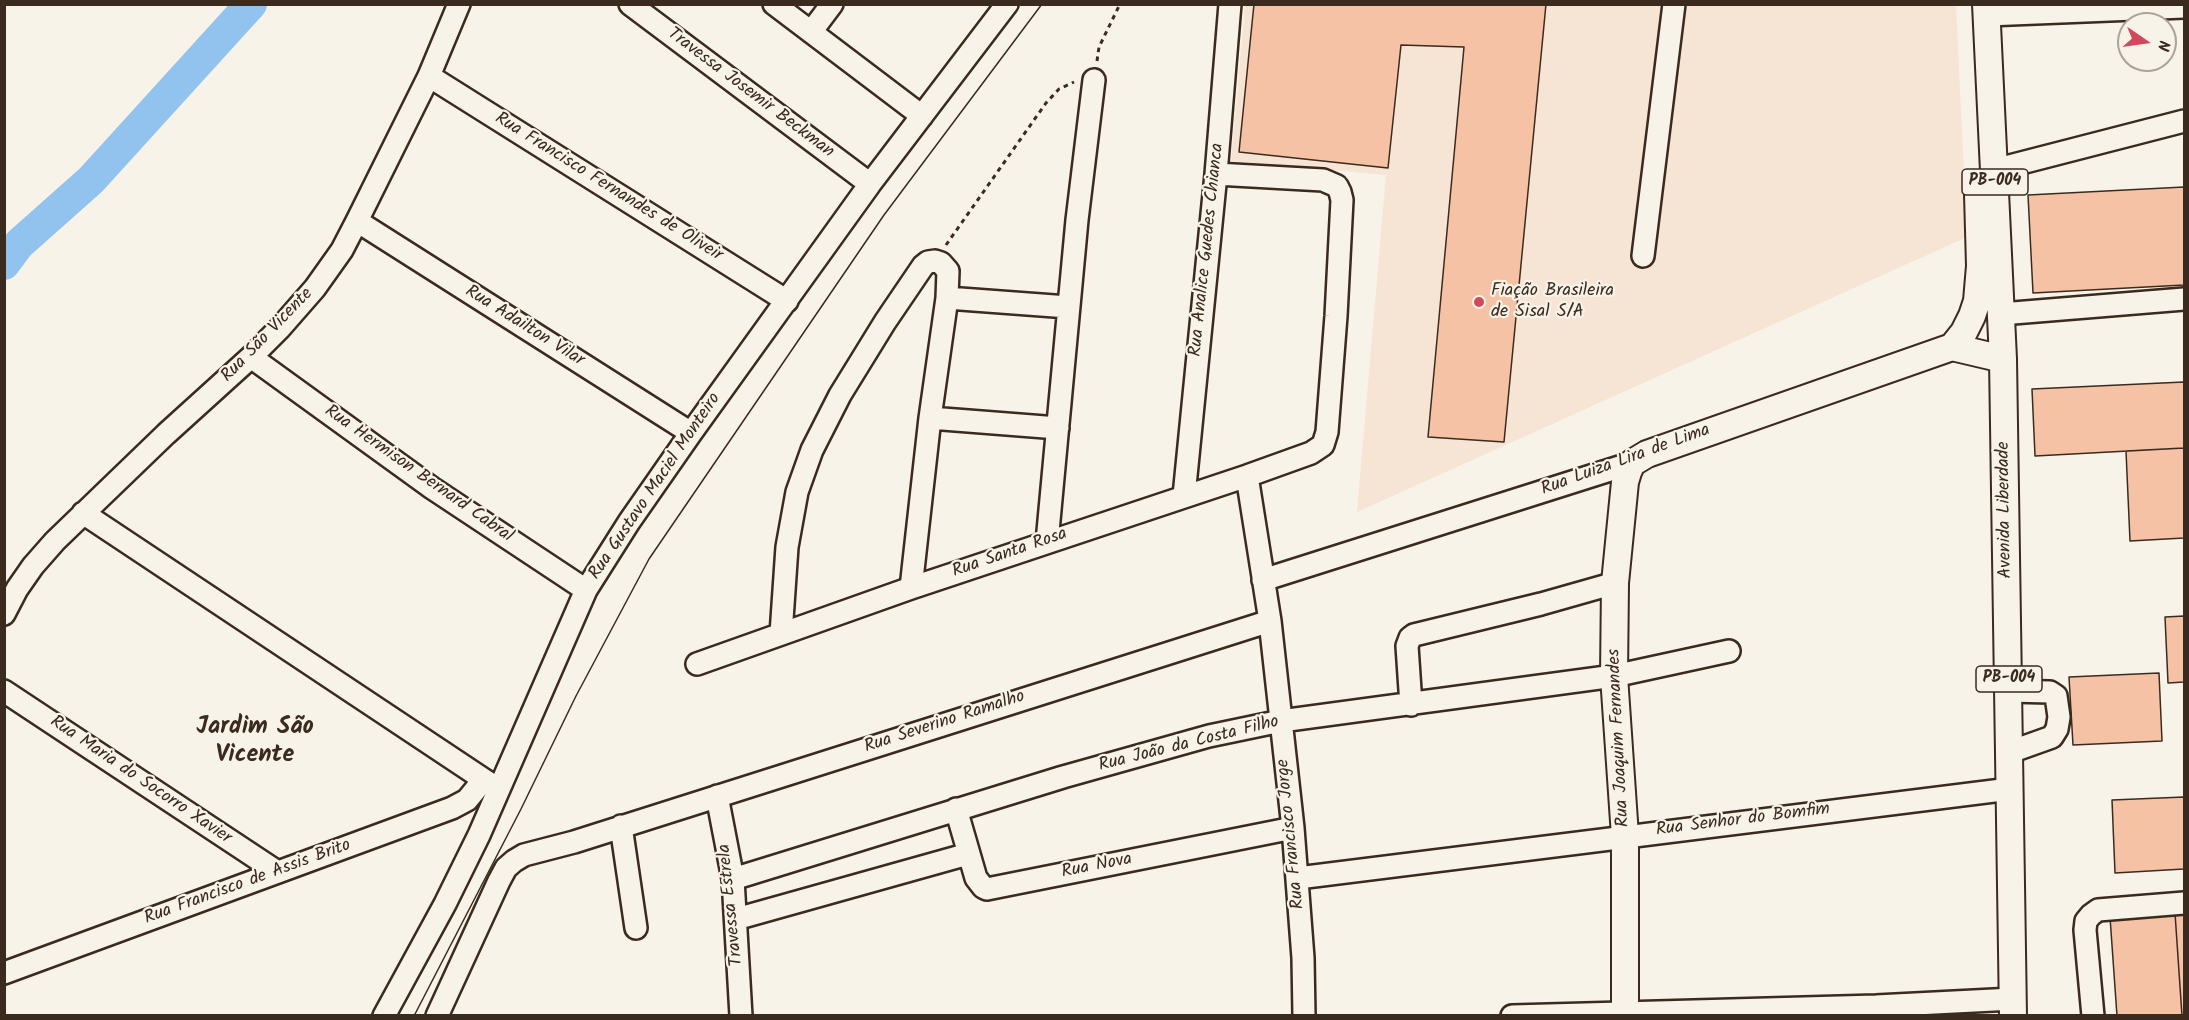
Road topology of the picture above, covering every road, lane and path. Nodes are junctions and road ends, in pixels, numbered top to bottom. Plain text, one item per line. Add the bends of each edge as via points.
1 (459, 4) edge
2 (630, 4) edge
3 (774, 4) edge
4 (832, 4) edge
5 (1007, 4) edge
6 (1120, 4) edge
7 (1230, 4) edge
8 (1674, 4) edge
9 (2184, 7) edge
10 (1981, 8) edge
11 (811, 32) junction
12 (429, 76) junction
13 (1094, 80) junction
14 (922, 116) junction
15 (2184, 121) edge
16 (1994, 170) junction
17 (1216, 174) junction
18 (870, 184) junction
19 (357, 221) junction
20 (1643, 256) dead end
21 (935, 261) junction
22 (947, 298) junction
23 (2184, 299) edge
24 (787, 301) junction
25 (1068, 307) junction
26 (2001, 314) junction
27 (1952, 347) junction
28 (251, 357) junction
29 (2003, 359) junction
30 (930, 418) junction
31 (1058, 428) junction
32 (691, 433) junction
33 (1632, 463) junction
34 (1247, 476) junction
35 (1184, 496) junction
36 (83, 513) junction
37 (1047, 542) junction
38 (1263, 580) junction
39 (1615, 583) junction
40 (910, 588) junction
41 (586, 590) junction
42 (4, 614) edge
43 (1270, 621) junction
44 (781, 634) junction
45 (1729, 651) dead end
46 (698, 664) dead end
47 (1614, 676) junction
48 (4, 691) edge
49 (2009, 691) junction
50 (1411, 705) junction
51 (1281, 721) junction
52 (2010, 752) junction
53 (490, 784) junction
54 (2010, 789) junction
55 (717, 796) junction
56 (956, 809) junction
57 (621, 826) junction
58 (1293, 828) junction
59 (1625, 836) junction
60 (968, 854) junction
61 (276, 871) junction
62 (1298, 878) junction
63 (733, 879) junction
64 (2184, 903) edge
65 (736, 919) junction
66 (636, 928) dead end
67 (4, 973) edge
68 (2013, 1007) edge
69 (1625, 1014) edge
70 (384, 1016) edge
71 (437, 1016) edge
72 (741, 1016) edge
73 (1304, 1016) edge
74 (1512, 1016) edge
75 (2093, 1016) edge

1 - 12 street, Rua São Vicente
2 - 18 street, Travessa Josemir Beckman
3 - 11 street
4 - 11 street
5 - 14 street, Rua Gustavo Maciel Monteiro
6 - 13 path via 1099,47
7 - 17 street, Rua Analice Guedes Chianca
8 - 20 street
9 - 10 street
10 - 16 main road, Avenida Liberdade / PB-004
10 - 27 main road, PB-004 via 1980,266 1972,316
11 - 14 street
12 - 19 street, Rua São Vicente
12 - 24 street, Rua Francisco Fernandes de Oliveir
13 - 21 path via 1074,82 1059,89 1046,103
13 - 25 street
14 - 18 street, Rua Gustavo Maciel Monteiro
15 - 16 street
16 - 26 main road, Avenida Liberdade / PB-004
17 - 34 street, Rua Santa Rosa via 1323,180 1337,186 1342,201 1323,445
17 - 35 street, Rua Analice Guedes Chianca
18 - 24 street, Rua Gustavo Maciel Monteiro
19 - 28 street, Rua São Vicente via 315,288
19 - 32 street, Rua Adailton Vilar
21 - 22 street via 948,272
21 - 44 street via 923,266 885,322 812,450 797,492 787,548
22 - 25 street
22 - 30 street
23 - 26 street
24 - 32 street, Rua Gustavo Maciel Monteiro
25 - 31 street
26 - 29 main road, Avenida Liberdade / PB-004
27 - 29 main road
27 - 33 main road, Rua Luiza Lira de Lima via 1658,450
28 - 36 street, Rua São Vicente
28 - 41 street, Rua Hermison Bernard Cabral via 432,488
29 - 49 main road, Avenida Liberdade / PB-004
30 - 31 street
30 - 40 street
31 - 37 street
32 - 41 street, Rua Gustavo Maciel Monteiro
33 - 38 street, Rua Luiza Lira de Lima
33 - 39 main road, Rua Joaquim Fernandes via 1624,482
34 - 35 street, Rua Santa Rosa
34 - 38 street, Rua Francisco Jorge
35 - 37 street, Rua Santa Rosa
36 - 42 street, Rua São Vicente via 33,566
36 - 53 street
37 - 40 street, Rua Santa Rosa
38 - 43 street, Rua Francisco Jorge
39 - 47 main road, Rua Joaquim Fernandes
39 - 50 street via 1414,635 1407,646
40 - 44 street, Rua Santa Rosa
41 - 53 street, Rua Gustavo Maciel Monteiro
43 - 51 street, Rua Francisco Jorge
43 - 55 street, Rua Severino Ramalho
44 - 46 street, Rua Santa Rosa
45 - 47 street, Rua João da Costa Filho
47 - 50 street, Rua João da Costa Filho
47 - 59 main road, Rua Joaquim Fernandes
48 - 61 street, Rua Maria do Socorro Xavier
49 - 52 main road, Avenida Liberdade / PB-004
49 - 52 street via 2050,692 2056,696 2059,717 2052,737
50 - 51 street, Rua João da Costa Filho
51 - 56 street, Rua João da Costa Filho via 1209,736
51 - 58 street, Rua Francisco Jorge
52 - 54 main road, Avenida Liberdade / PB-004
53 - 61 street, Rua Francisco de Assis Brito via 452,808
53 - 70 street, Rua Gustavo Maciel Monteiro via 466,864
54 - 59 street, Rua Senhor do Bomfim
54 - 68 main road, Avenida Liberdade / PB-004
55 - 57 street, Rua Severino Ramalho
55 - 63 street, Travessa Estrela
56 - 60 street, Rua Nova
56 - 63 street, Rua João da Costa Filho
57 - 66 street
57 - 71 street, Rua Severino Ramalho via 524,855 506,868
58 - 60 street, Rua Nova via 987,889 976,878
58 - 62 street, Rua Francisco Jorge
59 - 62 street, Rua Senhor do Bomfim
59 - 69 main road, Rua Joaquim Fernandes
60 - 65 street
61 - 67 street, Rua Francisco de Assis Brito
62 - 73 street, Rua Francisco Jorge
63 - 65 street, Travessa Estrela
64 - 75 street via 2098,910 2086,921
65 - 72 street, Travessa Estrela
68 - 69 street via 1876,1006
69 - 74 street

